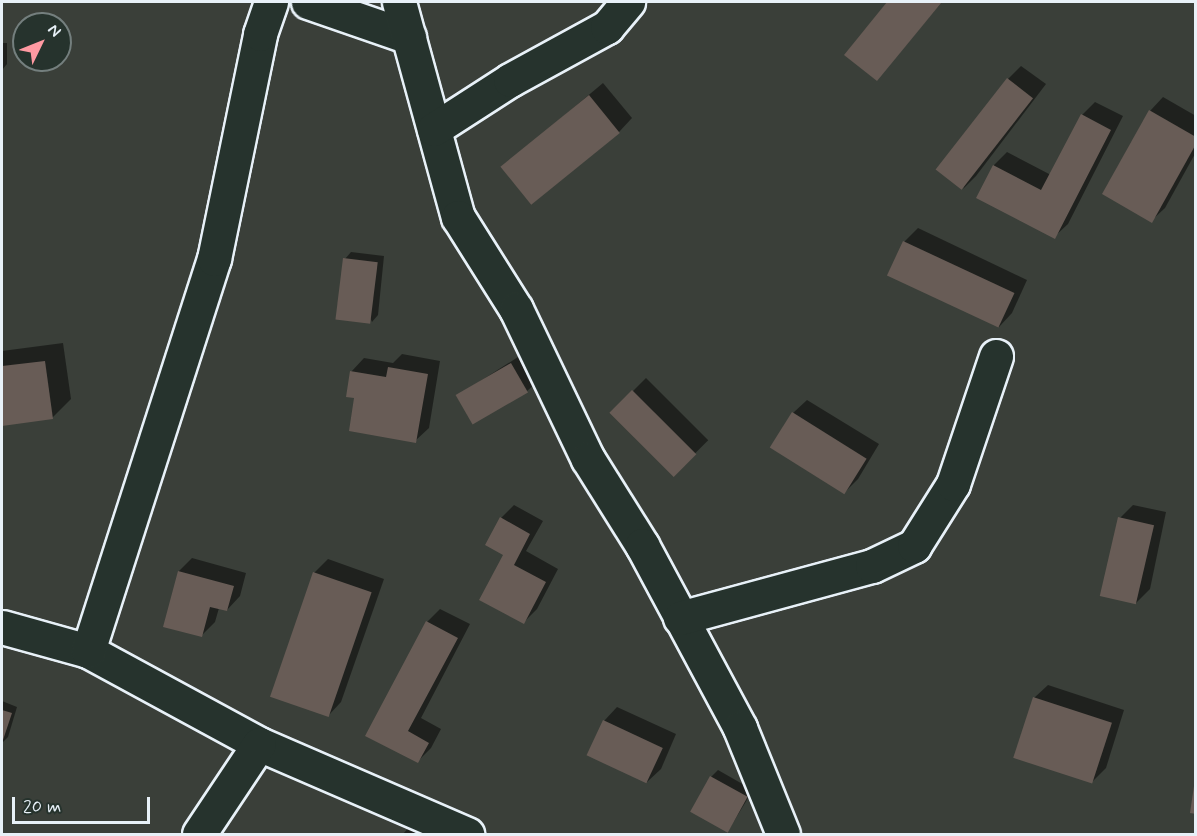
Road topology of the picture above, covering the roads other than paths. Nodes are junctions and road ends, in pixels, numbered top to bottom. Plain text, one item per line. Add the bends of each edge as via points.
1 (271, 2) edge
2 (308, 2) edge
3 (399, 2) edge
4 (628, 2) edge
5 (409, 37) junction
6 (434, 129) junction
7 (996, 356) dead end
8 (680, 618) junction
9 (2, 627) edge
10 (87, 651) junction
11 (259, 744) junction
12 (200, 834) edge
13 (467, 834) edge
14 (783, 834) edge

1 - 10 street via 260,34 214,260
2 - 5 street
3 - 5 street
4 - 6 street via 607,27 510,80
5 - 6 street
6 - 8 street via 458,217 516,309 588,459 642,545
7 - 8 street via 953,484 914,546 872,566
8 - 14 street via 740,728
9 - 10 street
10 - 11 street
11 - 12 street
11 - 13 street

